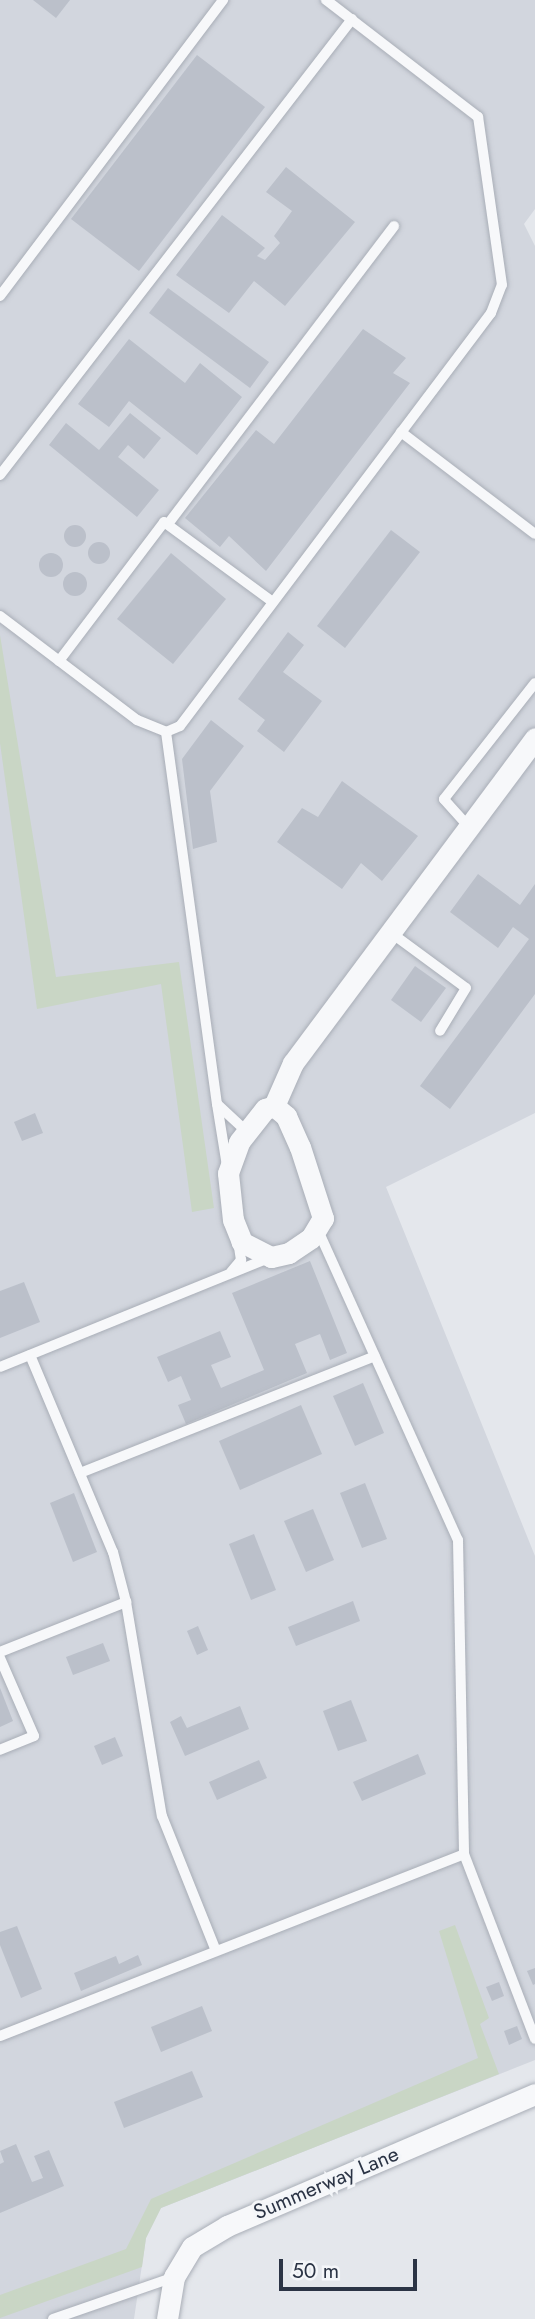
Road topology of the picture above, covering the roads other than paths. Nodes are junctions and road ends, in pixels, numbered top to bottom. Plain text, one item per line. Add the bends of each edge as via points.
1 (223, 0) edge
2 (326, 0) edge
3 (352, 19) junction
4 (394, 226) dead end
5 (0, 296) edge
6 (401, 432) junction
7 (0, 475) edge
8 (168, 524) junction
9 (535, 534) edge
10 (273, 602) junction
11 (0, 616) edge
12 (59, 661) junction
13 (535, 683) edge
14 (166, 732) junction
15 (535, 738) edge
16 (468, 826) junction
17 (390, 932) junction
18 (440, 1031) dead end
19 (217, 1104) junction
20 (274, 1106) junction
21 (247, 1132) junction
22 (228, 1172) junction
23 (233, 1220) junction
24 (317, 1228) junction
25 (271, 1257) junction
26 (216, 1281) junction
27 (30, 1355) junction
28 (375, 1356) junction
29 (0, 1367) edge
30 (80, 1472) junction
31 (126, 1602) junction
32 (0, 1652) edge
33 (0, 1658) edge
34 (0, 1750) edge
35 (464, 1854) junction
36 (216, 1951) junction
37 (0, 2036) edge
38 (535, 2039) edge
39 (535, 2094) edge
40 (174, 2277) junction
41 (53, 2319) edge
42 (167, 2319) edge

1 - 5 lane
2 - 3 lane
3 - 6 lane via 478,117 502,285 491,313
3 - 7 lane
4 - 8 lane
6 - 9 lane
6 - 10 lane
8 - 10 lane
8 - 12 lane via 164,522
10 - 14 lane via 180,726
11 - 12 lane
12 - 14 lane via 137,720
13 - 16 lane via 444,799
14 - 19 lane
15 - 16 street
16 - 17 street
17 - 18 lane via 467,988
17 - 20 street via 293,1063
19 - 21 lane
19 - 22 lane
20 - 21 street via 265,1109
20 - 24 street via 286,1116 323,1207
21 - 22 street via 231,1156
22 - 23 street
23 - 25 street via 242,1242
23 - 26 lane via 241,1260 237,1268
24 - 25 street via 289,1253
24 - 28 lane
25 - 26 lane
26 - 27 lane
27 - 29 lane
27 - 30 lane
28 - 30 lane
28 - 35 lane via 458,1540
30 - 31 lane via 113,1552
31 - 32 lane
31 - 36 lane via 162,1816
33 - 34 lane via 34,1736
35 - 36 lane
35 - 38 lane
36 - 37 lane
39 - 40 street, Summerway Lane via 227,2226 192,2247
40 - 41 lane
40 - 42 street, Summerway Lane

